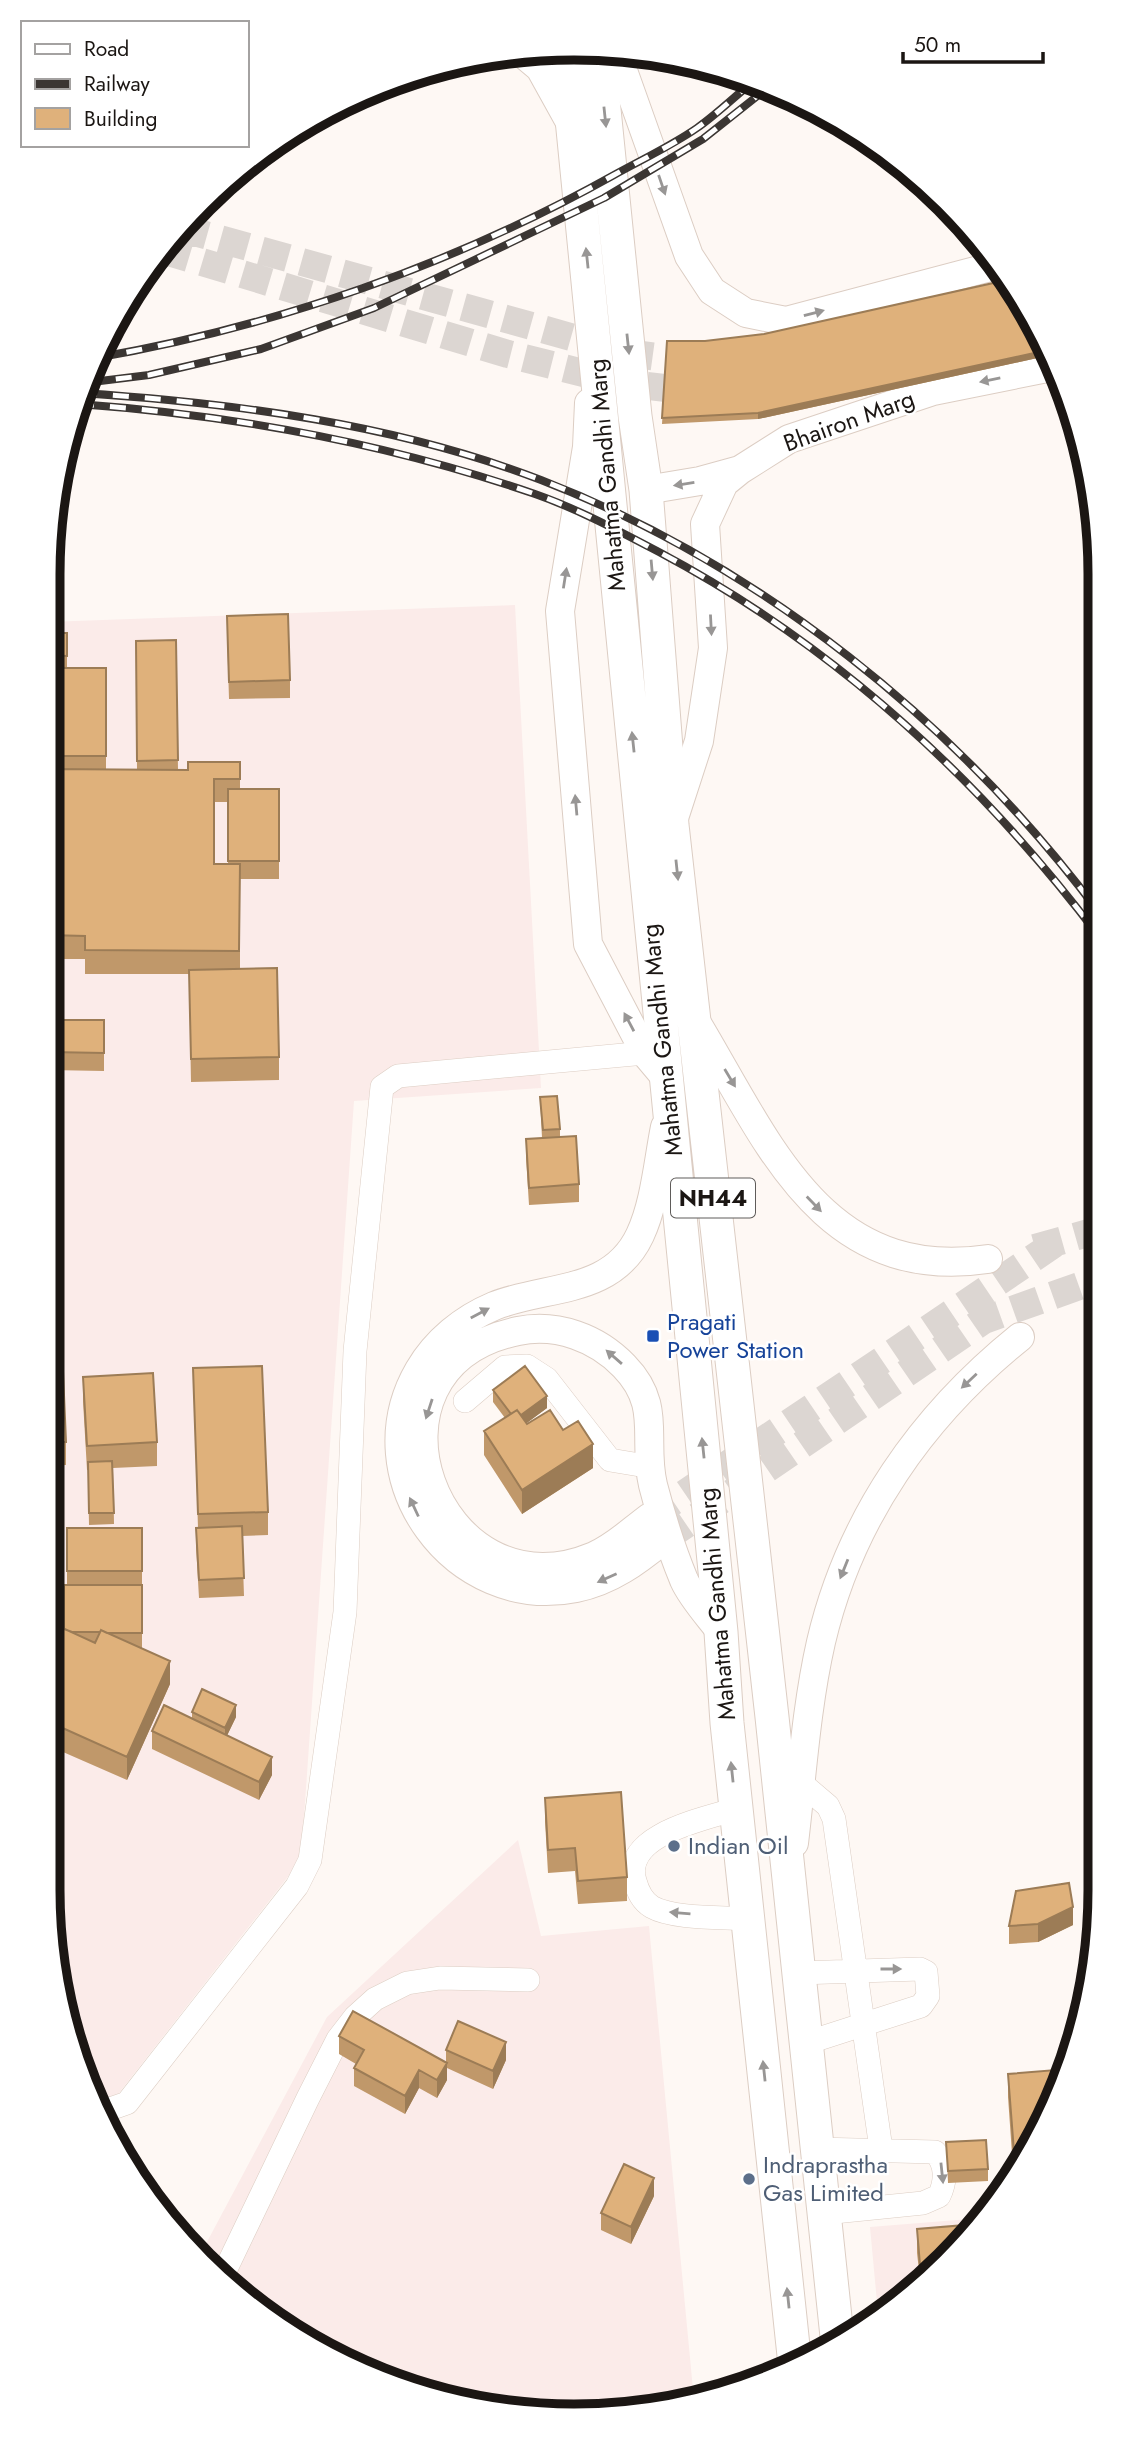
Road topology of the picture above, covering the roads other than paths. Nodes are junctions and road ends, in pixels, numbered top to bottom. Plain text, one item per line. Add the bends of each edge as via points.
1 (566, 60) edge
2 (599, 61) edge
3 (532, 62) edge
4 (620, 62) edge
5 (574, 130) junction
6 (987, 268) edge
7 (594, 326) junction
8 (1045, 368) edge
9 (740, 470) junction
10 (646, 490) junction
11 (672, 825) junction
12 (694, 1019) junction
13 (660, 1080) junction
14 (988, 1259) dead end
15 (1020, 1337) dead end
16 (465, 1401) dead end
17 (652, 1468) junction
18 (721, 1632) junction
19 (801, 1783) junction
20 (736, 1809) junction
21 (789, 1881) junction
22 (748, 1919) junction
23 (856, 1969) junction
24 (799, 1973) junction
25 (528, 1980) dead end
26 (863, 2024) junction
27 (806, 2043) junction
28 (109, 2109) edge
29 (817, 2150) junction
30 (881, 2150) junction
31 (824, 2213) junction
32 (226, 2268) edge
33 (837, 2333) edge
34 (794, 2355) edge

1 - 5 highway, Mahatma Gandhi Marg
2 -> 10 highway, Mahatma Gandhi Marg / NH44
3 - 5 main road
4 -> 6 main road via 690,256 712,291 747,313 786,321
7 -> 5 highway, Mahatma Gandhi Marg
13 -> 7 highway, Mahatma Gandhi Marg
13 -> 7 main road via 588,944 559,611 587,447
8 -> 9 main road, Bhairon Marg via 933,391 789,439
9 -> 10 main road, Bhairon Marg
9 -> 11 main road via 724,484 705,524 713,648 699,741
10 -> 11 highway, Mahatma Gandhi Marg / NH44
11 -> 12 highway, Mahatma Gandhi Marg / NH44
12 -> 14 main road via 797,1185 825,1216 860,1240 901,1256 944,1262
12 - 21 highway, Mahatma Gandhi Marg / NH44
17 -> 13 main road via 651,1413 637,1382 602,1347 571,1334 538,1329 489,1340 450,1369 427,1412 423,1454 436,1498 458,1528 504,1558 539,1565 574,1562 657,1528 628,1568 593,1584 536,1591 498,1582 461,1564 431,1536 411,1502 399,1445 410,1388 431,1353 452,1331 496,1305 588,1283 612,1269 632,1249 645,1222
18 -> 13 highway, Mahatma Gandhi Marg / NH44
13 - 28 lane via 398,1076 382,1087 355,1351 345,1612 310,1860 297,1886 127,2103
15 -> 19 main road via 934,1417 863,1524 821,1643
16 - 17 lane via 505,1367 527,1366 547,1379 610,1460
17 - 18 main road via 685,1582
20 -> 18 highway, Mahatma Gandhi Marg / NH44
19 - 21 main road
19 - 23 lane via 833,1814
20 - 22 highway, Mahatma Gandhi Marg / NH44
22 -> 20 lane via 668,1913 652,1907 638,1894 632,1871 635,1853 654,1839
21 - 24 highway, Mahatma Gandhi Marg / NH44
34 -> 22 highway, Mahatma Gandhi Marg / NH44
23 - 24 lane
23 - 26 lane
23 -> 26 lane via 926,1972 928,1996 924,2003
24 - 27 highway, Mahatma Gandhi Marg / NH44
25 - 32 lane via 440,1978 407,1983 375,1999 355,2017 338,2039
26 - 27 lane
26 - 30 lane
27 - 29 highway, Mahatma Gandhi Marg / NH44
29 - 30 lane
29 - 31 highway, Mahatma Gandhi Marg / NH44
30 -> 31 lane via 935,2152 945,2181 939,2196 923,2203
31 - 33 highway, Mahatma Gandhi Marg / NH44

